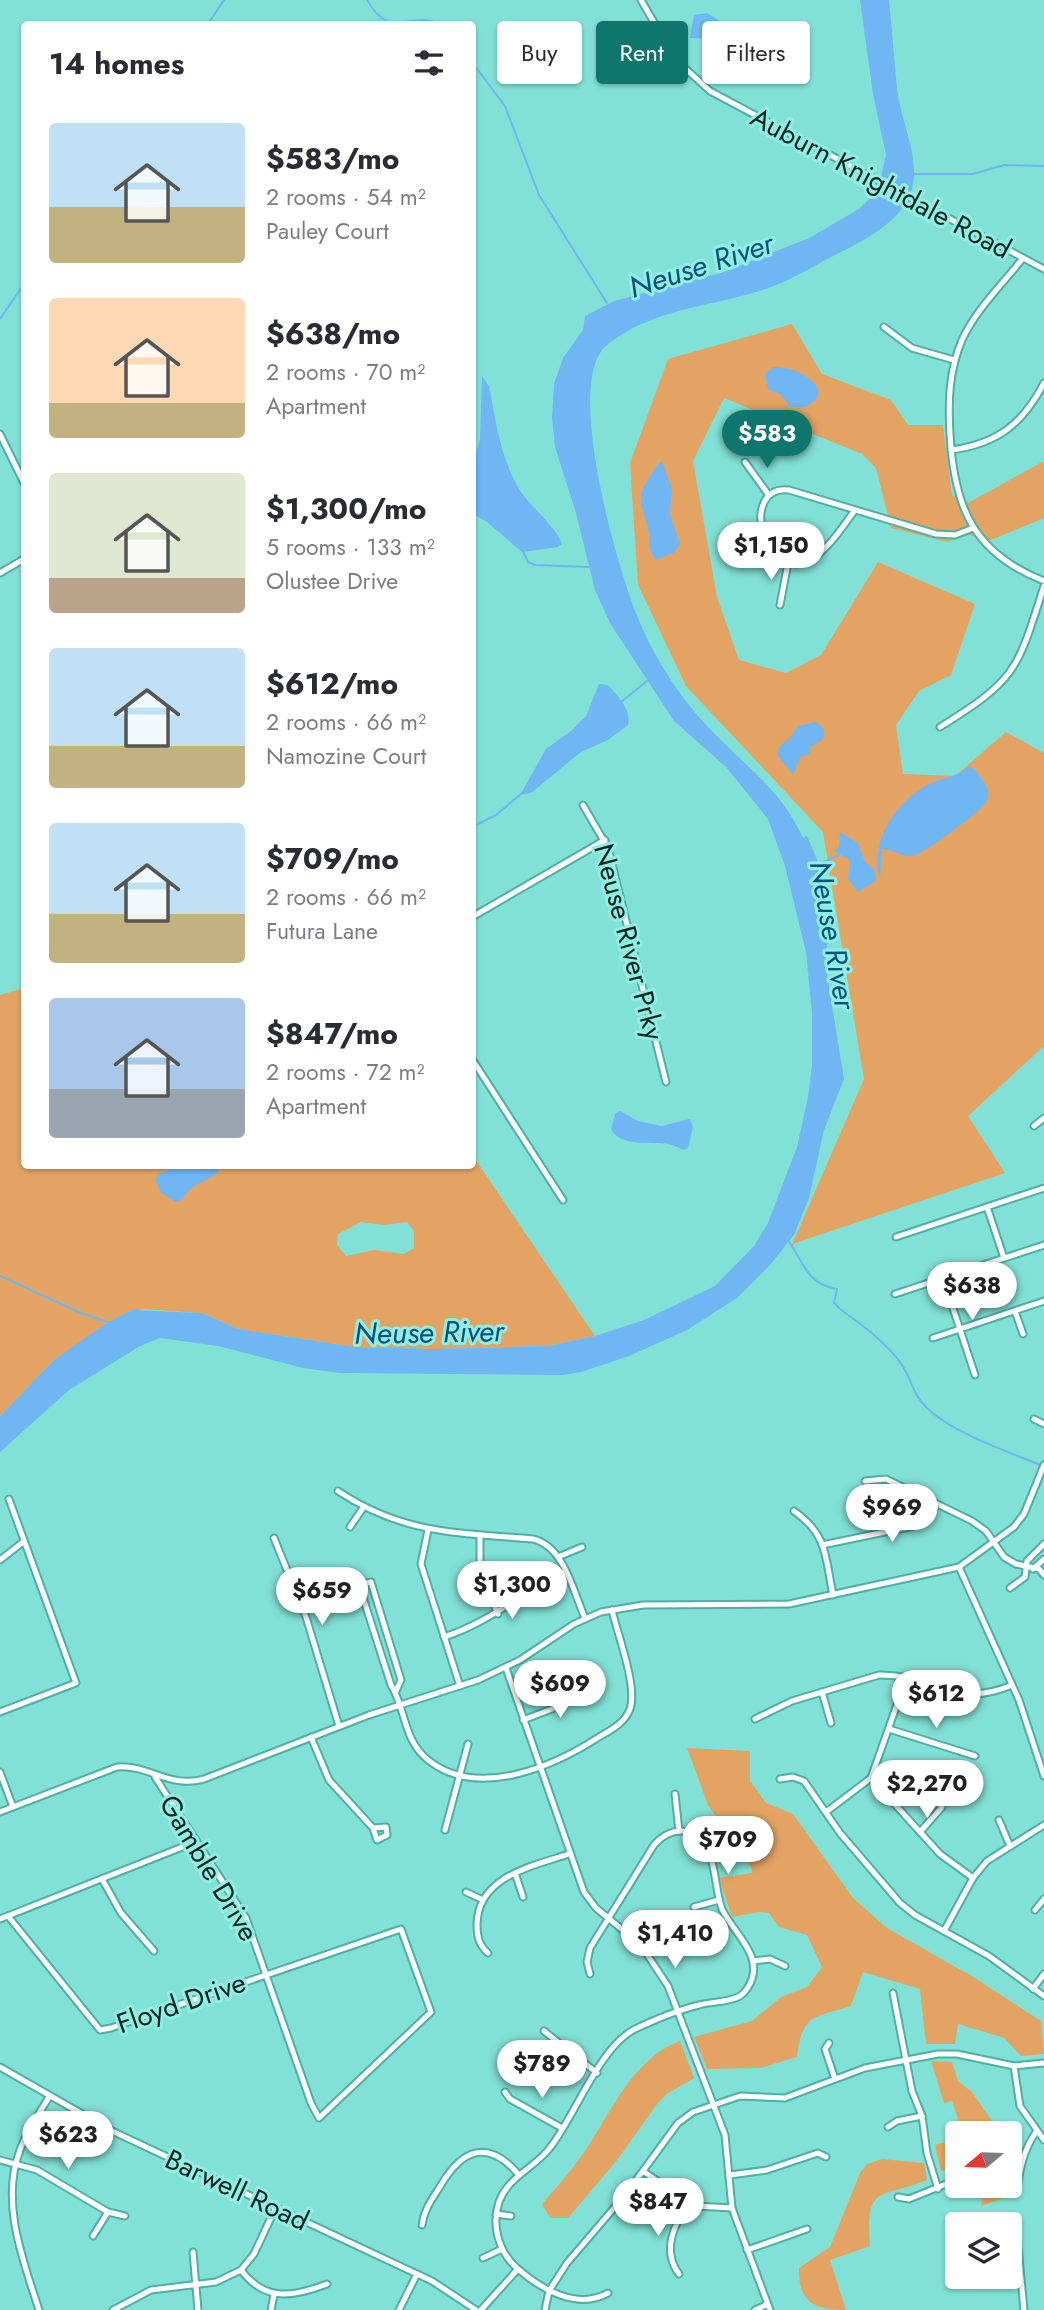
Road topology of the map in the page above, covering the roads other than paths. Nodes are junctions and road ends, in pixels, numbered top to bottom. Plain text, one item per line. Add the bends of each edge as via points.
1 (642, 0) edge
2 (1023, 258) junction
3 (1044, 269) edge
4 (884, 327) dead end
5 (954, 360) junction
6 (1044, 383) edge
7 (0, 434) edge
8 (951, 450) junction
9 (745, 462) dead end
10 (21, 477) edge
11 (768, 494) junction
12 (855, 510) junction
13 (973, 528) junction
14 (21, 561) edge
15 (788, 564) junction
16 (0, 573) edge
17 (1044, 584) edge
18 (779, 605) dead end
19 (940, 727) dead end
20 (583, 805) dead end
21 (605, 840) junction
22 (476, 914) edge
23 (476, 1065) edge
24 (666, 1082) dead end
25 (1044, 1118) edge
26 (1034, 1126) dead end
27 (1044, 1188) edge
28 (563, 1200) dead end
29 (987, 1207) junction
30 (896, 1237) dead end
31 (1044, 1245) edge
32 (1004, 1258) junction
33 (943, 1278) junction
34 (895, 1294) dead end
35 (1044, 1301) edge
36 (1015, 1311) junction
37 (960, 1329) junction
38 (1023, 1334) dead end
39 (933, 1338) dead end
40 (975, 1375) dead end
41 (1034, 1419) dead end
42 (1044, 1424) edge
43 (1044, 1465) edge
44 (865, 1481) dead end
45 (338, 1491) dead end
46 (9, 1499) dead end
47 (937, 1504) junction
48 (363, 1508) junction
49 (794, 1511) dead end
50 (350, 1527) dead end
51 (428, 1530) junction
52 (480, 1535) junction
53 (274, 1538) dead end
54 (23, 1542) junction
55 (994, 1544) junction
56 (1044, 1544) edge
57 (822, 1545) junction
58 (582, 1547) dead end
59 (558, 1557) junction
60 (1044, 1559) edge
61 (0, 1560) edge
62 (959, 1567) junction
63 (1030, 1568) junction
64 (565, 1572) junction
65 (1044, 1575) edge
66 (1010, 1588) dead end
67 (833, 1595) junction
68 (612, 1609) junction
69 (498, 1614) junction
70 (585, 1618) junction
71 (444, 1637) junction
72 (506, 1668) junction
73 (906, 1679) junction
74 (1012, 1685) junction
75 (460, 1686) junction
76 (576, 1689) dead end
77 (396, 1691) junction
78 (822, 1692) junction
79 (399, 1705) junction
80 (0, 1712) edge
81 (755, 1719) dead end
82 (523, 1720) junction
83 (831, 1723) dead end
84 (339, 1726) junction
85 (890, 1729) junction
86 (311, 1737) junction
87 (468, 1744) dead end
88 (975, 1756) dead end
89 (538, 1768) junction
90 (0, 1772) edge
91 (459, 1774) junction
92 (154, 1776) junction
93 (1044, 1776) edge
94 (871, 1778) junction
95 (780, 1779) dead end
96 (675, 1794) dead end
97 (13, 1807) junction
98 (942, 1807) dead end
99 (0, 1812) edge
100 (826, 1812) junction
101 (999, 1820) dead end
102 (1044, 1825) edge
103 (373, 1828) junction
104 (445, 1830) dead end
105 (679, 1831) junction
106 (920, 1832) junction
107 (195, 1842) junction
108 (1010, 1846) junction
109 (569, 1854) junction
110 (515, 1873) junction
111 (973, 1878) junction
112 (102, 1879) junction
113 (466, 1892) dead end
114 (523, 1897) dead end
115 (1044, 1899) edge
116 (483, 1900) junction
117 (719, 1900) junction
118 (694, 1907) dead end
119 (1035, 1910) dead end
120 (8, 1916) junction
121 (609, 1918) junction
122 (0, 1919) edge
123 (944, 1931) junction
124 (154, 1951) dead end
125 (488, 1953) dead end
126 (753, 1961) junction
127 (785, 1966) dead end
128 (267, 1973) junction
129 (590, 1974) dead end
130 (1044, 1974) edge
131 (1033, 1989) junction
132 (893, 1993) dead end
133 (1044, 1996) edge
134 (678, 2012) junction
135 (544, 2031) dead end
136 (829, 2043) dead end
137 (905, 2059) junction
138 (1044, 2063) edge
139 (1014, 2066) junction
140 (0, 2067) edge
141 (597, 2073) junction
142 (835, 2079) junction
143 (505, 2092) dead end
144 (49, 2097) junction
145 (713, 2104) junction
146 (922, 2116) junction
147 (318, 2118) joint
148 (888, 2127) dead end
149 (562, 2128) junction
150 (1036, 2132) junction
151 (1044, 2140) edge
152 (826, 2157) dead end
153 (0, 2160) edge
154 (1022, 2162) edge
155 (15, 2164) junction
156 (644, 2172) junction
157 (519, 2175) junction
158 (730, 2175) junction
159 (945, 2186) edge
160 (938, 2189) junction
161 (898, 2197) dead end
162 (688, 2202) junction
163 (276, 2207) junction
164 (732, 2208) junction
165 (108, 2212) junction
166 (496, 2214) junction
167 (125, 2216) dead end
168 (511, 2216) dead end
169 (422, 2225) dead end
170 (807, 2229) dead end
171 (93, 2235) dead end
172 (502, 2249) junction
173 (747, 2250) junction
174 (193, 2252) dead end
175 (483, 2258) dead end
176 (518, 2269) junction
177 (241, 2270) junction
178 (417, 2274) junction
179 (679, 2274) dead end
180 (197, 2284) junction
181 (327, 2284) dead end
182 (1022, 2289) edge
183 (550, 2291) junction
184 (608, 2293) dead end
185 (274, 2295) junction
186 (768, 2307) edge
187 (39, 2310) edge
188 (113, 2310) edge
189 (198, 2310) edge
190 (271, 2310) edge
191 (400, 2310) edge
192 (476, 2310) edge
193 (481, 2310) edge
194 (545, 2310) edge
195 (755, 2310) edge
196 (1024, 2310) edge

1 - 2 street, Auburn Knightdale Road via 667,47 700,84
2 - 3 street, Auburn Knightdale Road
2 - 5 street via 974,318
4 - 5 street via 912,348
5 - 8 street via 949,398
6 - 8 street via 1026,413 1006,432 983,444
7 - 10 street
8 - 13 street via 956,491
9 - 11 street
11 - 12 street via 789,490
11 - 15 street via 761,508 764,538
12 - 13 street via 943,535
12 - 15 street via 814,557
13 - 17 street via 1007,563
14 - 16 street
15 - 18 street
17 - 19 street via 1013,670 988,696
20 - 21 street, Neuse River Prky
21 - 22 street
21 - 24 street, Neuse River Prky
23 - 28 street
25 - 26 street
27 - 29 street
29 - 30 street
29 - 32 street
31 - 32 street
32 - 33 street
33 - 34 street
33 - 37 street
35 - 36 street
36 - 37 street
36 - 38 street
37 - 39 street
37 - 40 street
41 - 42 street
43 - 55 street via 1024,1514
44 - 47 street via 886,1479
45 - 48 street
46 - 54 street
47 - 55 street via 980,1526
47 - 57 street via 918,1524
48 - 50 street
48 - 51 street
49 - 57 street via 813,1525
51 - 52 street
51 - 71 street via 421,1564
52 - 59 street via 540,1541
52 - 69 street via 480,1572
53 - 84 street via 306,1617
54 - 61 street
54 - 80 street via 76,1683
55 - 62 street
55 - 63 street via 1004,1557
56 - 63 street via 1027,1560
57 - 67 street
58 - 59 street
59 - 64 street
60 - 63 street
62 - 67 street
62 - 74 street
63 - 65 street
63 - 66 street
64 - 69 street
64 - 70 street
67 - 68 street via 778,1605
68 - 70 street
68 - 89 street via 631,1686 630,1710 617,1726 569,1756
69 - 71 street
70 - 72 street
71 - 75 street
72 - 75 street
72 - 82 street
73 - 74 street via 967,1696
73 - 78 street via 879,1675
73 - 85 street
74 - 93 street
75 - 79 street
76 - 82 street via 552,1709
77 - 77 street via 401,1680 371,1582 359,1585
77 - 79 street
78 - 81 street
78 - 83 street
79 - 84 street
79 - 91 street via 419,1751 437,1766
82 - 89 street
84 - 86 street
85 - 88 street
85 - 94 street
86 - 92 street via 199,1780
86 - 103 street via 329,1780
87 - 91 street
89 - 91 street via 495,1776
89 - 109 street
90 - 97 street
91 - 104 street
92 - 97 street via 117,1768
92 - 107 street, Gamble Drive
94 - 100 street
94 - 106 street
95 - 100 street via 793,1776 804,1781
96 - 105 street
97 - 99 street
98 - 106 street
100 - 123 street via 900,1903
101 - 108 street
102 - 108 street
103 - 103 street via 377,1840 387,1835 382,1825
105 - 117 street via 699,1838 709,1850
105 - 121 street via 654,1845
106 - 111 street via 940,1854
107 - 112 street
107 - 128 street, Gamble Drive via 246,1918
108 - 111 street via 987,1861
109 - 110 street
109 - 121 street via 584,1892
110 - 114 street
110 - 116 street via 495,1885
111 - 123 street
112 - 120 street
112 - 124 street via 111,1899
113 - 116 street
115 - 119 street
116 - 125 street via 478,1938
117 - 118 street
117 - 126 street
120 - 122 street
120 - 128 street, Floyd Drive via 100,2030
121 - 129 street via 587,1956
121 - 134 street via 653,1960
123 - 131 street via 989,1956
126 - 127 street via 770,1959
126 - 134 street via 753,1978 742,1995
128 - 147 street, Gamble Drive
128 - 147 street, Floyd Drive via 401,1929 430,2012
130 - 131 street
131 - 133 street
132 - 137 street
134 - 141 street via 620,2039
134 - 145 street
135 - 141 street
136 - 142 street via 825,2049
137 - 139 street via 957,2054
137 - 142 street
137 - 146 street
138 - 139 street
139 - 150 street via 1020,2106
140 - 144 street, Barwell Road
141 - 149 street
142 - 145 street via 785,2098 740,2096
143 - 149 street
144 - 155 street
144 - 163 street, Barwell Road
145 - 156 street via 678,2123
145 - 158 street via 727,2146
146 - 148 street
146 - 160 street
149 - 157 street via 544,2154
150 - 151 street
150 - 154 street
152 - 158 street via 818,2153 767,2170
153 - 155 street
155 - 165 street via 56,2179
155 - 187 street via 12,2211
156 - 162 street
156 - 183 street via 567,2263
157 - 166 street via 504,2193
157 - 169 street via 493,2154 462,2158 426,2208
158 - 164 street
159 - 160 street
160 - 161 street via 909,2199
162 - 164 street via 706,2208
162 - 179 street via 671,2238 671,2260
163 - 177 street via 254,2254
163 - 178 street, Barwell Road
164 - 173 street
165 - 167 street
165 - 171 street
166 - 168 street
166 - 172 street
170 - 173 street
172 - 175 street
172 - 176 street
173 - 186 street
174 - 180 street
176 - 183 street
176 - 193 street
177 - 180 street via 216,2282
177 - 185 street via 259,2289
178 - 191 street
178 - 192 street, Barwell Road
180 - 188 street via 151,2290
180 - 189 street
181 - 185 street via 292,2295
182 - 196 street
183 - 184 street via 580,2301
183 - 194 street
185 - 190 street
186 - 195 street

